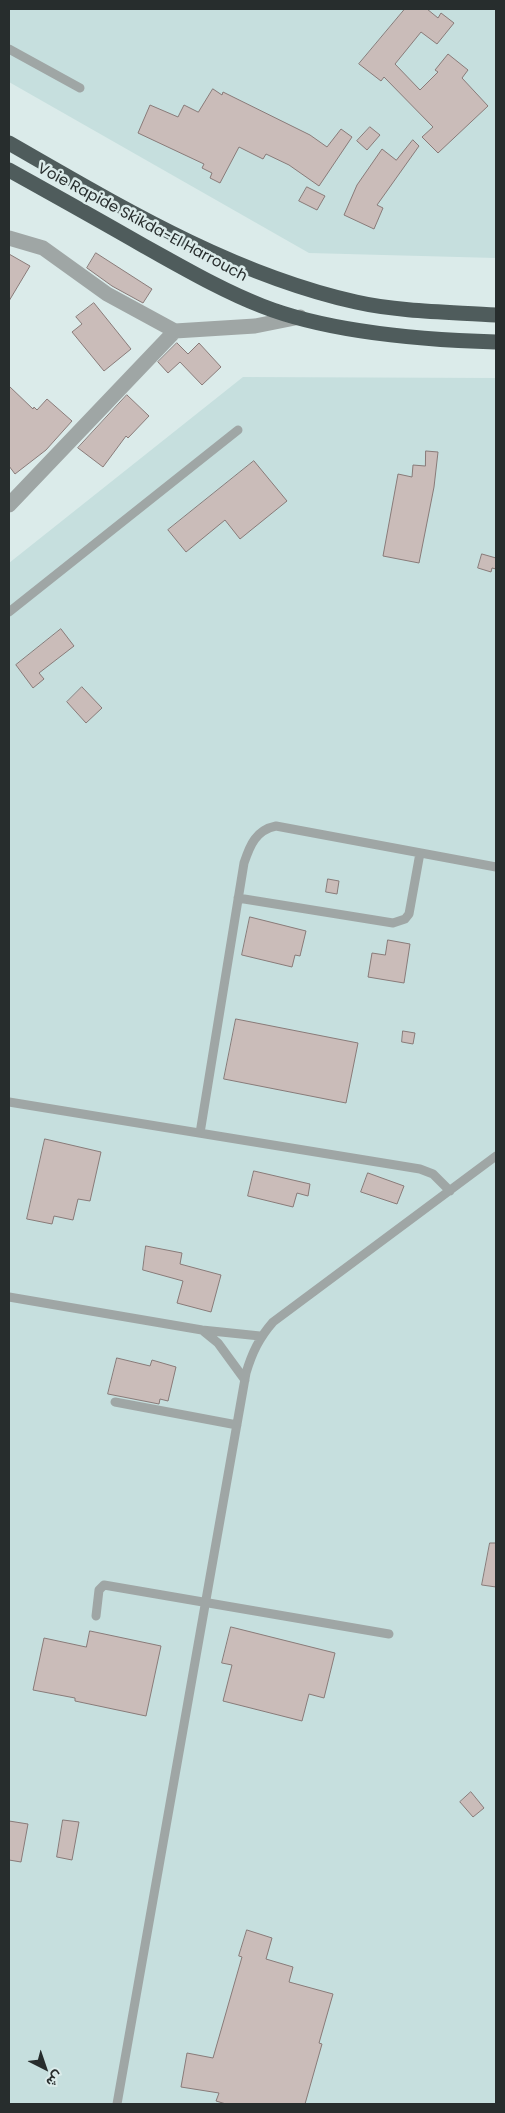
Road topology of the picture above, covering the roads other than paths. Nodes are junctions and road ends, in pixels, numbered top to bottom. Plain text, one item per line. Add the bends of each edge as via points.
1 (9, 49) edge
2 (80, 88) dead end
3 (9, 143) edge
4 (9, 170) edge
5 (9, 238) edge
6 (496, 315) edge
7 (300, 317) junction
8 (175, 331) junction
9 (496, 342) edge
10 (238, 430) dead end
11 (9, 505) edge
12 (9, 612) edge
13 (420, 853) junction
14 (496, 867) edge
15 (238, 898) junction
16 (9, 1102) edge
17 (200, 1133) junction
18 (496, 1156) edge
19 (450, 1190) junction
20 (9, 1298) edge
21 (202, 1330) junction
22 (260, 1336) junction
23 (245, 1380) junction
24 (115, 1402) dead end
25 (237, 1425) junction
26 (206, 1604) junction
27 (96, 1616) dead end
28 (389, 1634) dead end
29 (116, 2104) edge

1 - 2 lane
3 - 6 highway, Voie Rapide Skikda-El Harrouch via 125,210 242,266 296,286 358,302
4 - 7 highway, Voie Rapide Skikda-El Harrouch via 208,281 263,306
5 - 8 street via 43,248 107,294
7 - 8 street via 255,326
7 - 9 highway, Voie Rapide Skikda-El Harrouch via 377,332
8 - 11 street
10 - 12 lane
13 - 14 lane
13 - 15 lane via 267,827 250,845
13 - 15 lane via 409,914 393,923
15 - 17 lane
16 - 17 lane
17 - 19 lane via 420,1170 433,1174
18 - 19 lane
19 - 22 lane via 273,1322
20 - 21 lane
21 - 22 lane
21 - 23 lane via 218,1343
22 - 23 lane
23 - 25 lane
24 - 25 lane
25 - 26 lane
26 - 27 lane via 104,1585 99,1590
26 - 28 lane
26 - 29 lane

